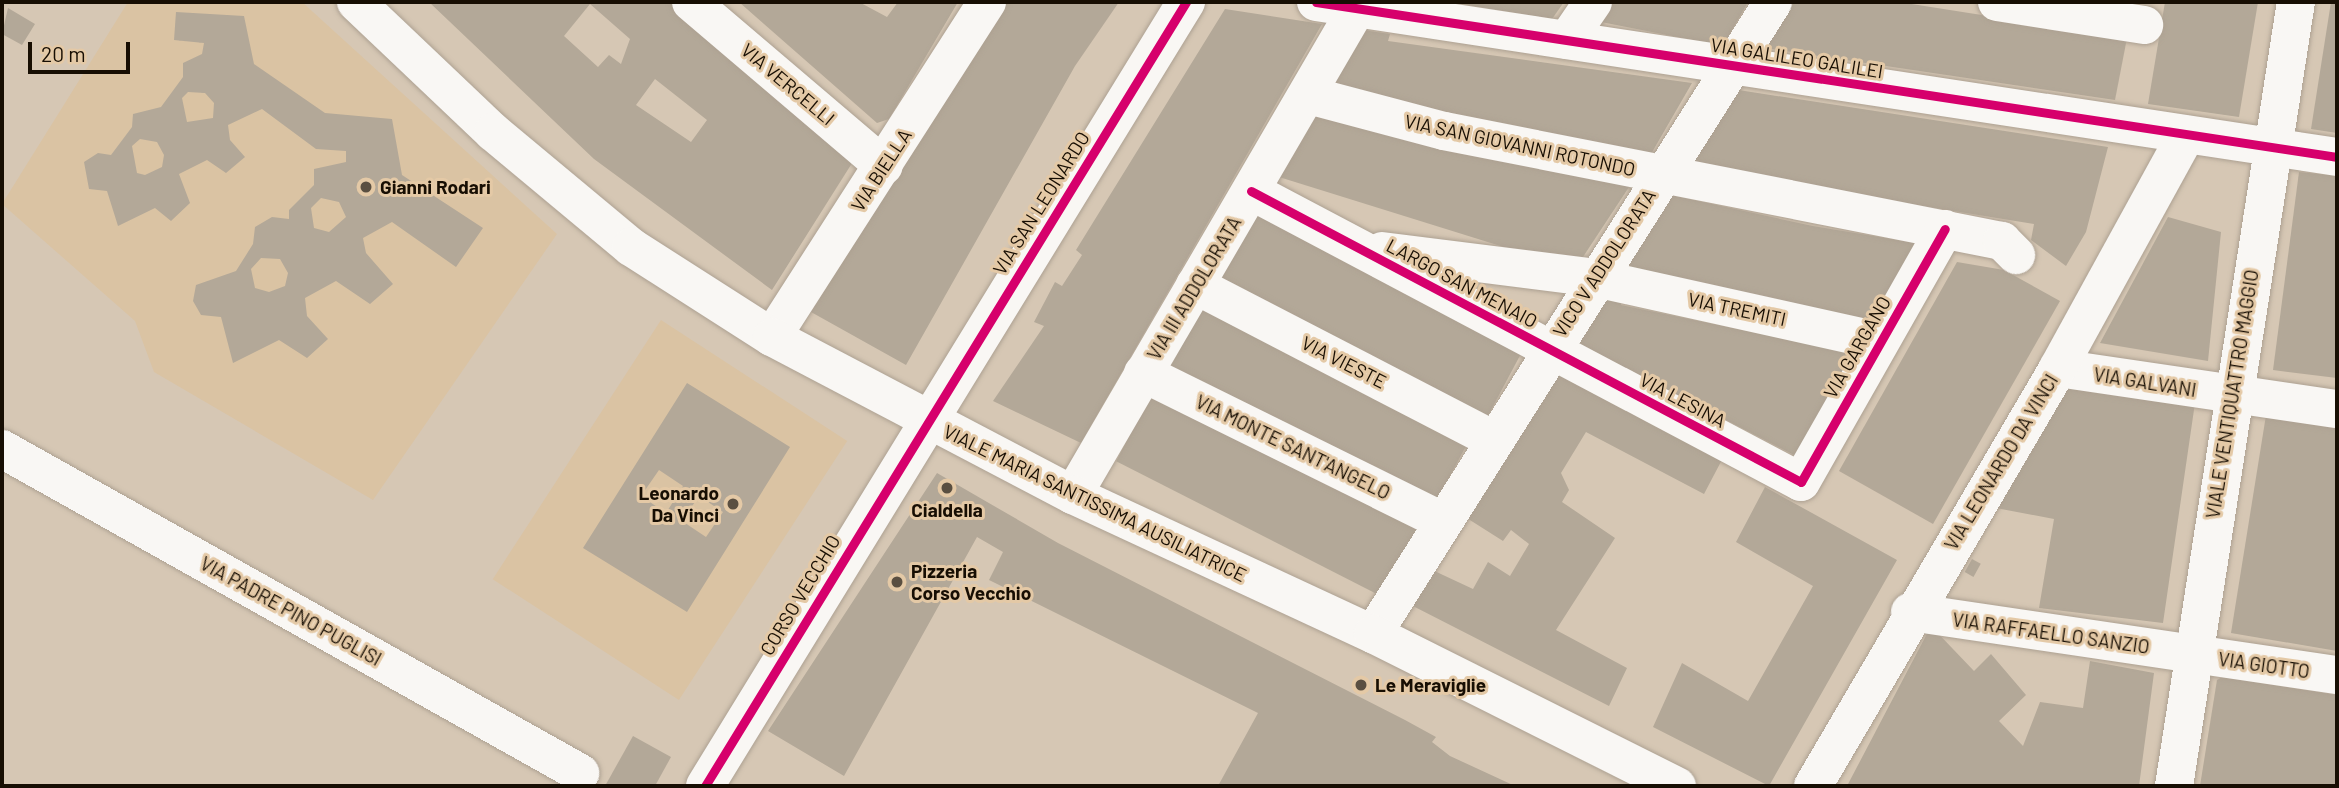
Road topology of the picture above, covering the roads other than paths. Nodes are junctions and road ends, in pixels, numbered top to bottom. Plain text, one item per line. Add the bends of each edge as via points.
1 (356, 2) edge
2 (691, 2) edge
3 (987, 2) edge
4 (1186, 2) edge
5 (1316, 2) edge
6 (1593, 2) edge
7 (1773, 2) edge
8 (1997, 2) edge
9 (2296, 2) edge
10 (1384, 8) edge
11 (2144, 26) edge
12 (1567, 40) junction
13 (1732, 65) junction
14 (1308, 95) junction
15 (2186, 135) junction
16 (2273, 147) junction
17 (2337, 157) edge
18 (884, 166) junction
19 (1661, 176) junction
20 (1251, 191) junction
21 (1945, 229) junction
22 (1359, 248) junction
23 (2016, 255) dead end
24 (1595, 278) junction
25 (1195, 285) junction
26 (772, 337) junction
27 (1879, 341) junction
28 (1548, 348) junction
29 (2058, 368) junction
30 (1143, 373) junction
31 (2231, 396) junction
32 (2337, 409) edge
33 (926, 422) junction
34 (1492, 439) junction
35 (2, 449) edge
36 (1801, 482) joint
37 (1073, 495) junction
38 (1443, 521) junction
39 (1910, 612) junction
40 (1373, 634) junction
41 (2191, 654) junction
42 (2337, 676) edge
43 (580, 773) dead end
44 (705, 786) edge
45 (1676, 786) edge
46 (1813, 786) edge
47 (2174, 786) edge

1 - 26 street, VIALE MARIA SANTISSIMA AUSILIATRICE via 494,132 631,247
2 - 18 street, VIA VERCELLI
3 - 18 street, VIA BIELLA
4 - 33 street, VIA SAN LEONARDO
5 - 10 street, VIA GALILEO GALILEI
6 - 12 street
7 - 13 street, VICO V ADDOLORATA
8 - 11 street
9 - 16 street, VIALE VENTIQUATTRO MAGGIO
10 - 12 street, VIA GALILEO GALILEI
10 - 14 street, VIA III ADDOLORATA
12 - 13 street, VIA GALILEO GALILEI
13 - 15 street, VIA GALILEO GALILEI
13 - 19 street, VICO V ADDOLORATA
14 - 19 street, VIA SAN GIOVANNI ROTONDO
14 - 20 street, VIA III ADDOLORATA
15 - 16 street, VIA GALILEO GALILEI
15 - 29 street, VIA LEONARDO DA VINCI
16 - 17 street, VIA GALILEO GALILEI
16 - 31 street, VIALE VENTIQUATTRO MAGGIO
18 - 26 street, VIA BIELLA
19 - 21 street, VIA SAN GIOVANNI ROTONDO
19 - 24 street, VICO V ADDOLORATA
20 - 22 street
20 - 25 street, VIA III ADDOLORATA
21 - 23 street, VIA SAN GIOVANNI ROTONDO via 2002,241
21 - 27 street, VIA GARGANO
22 - 24 street, LARGO SAN MENAIO
22 - 28 street, LARGO SAN MENAIO
24 - 27 street, VIA TREMITI
24 - 28 street, VICO V ADDOLORATA
25 - 30 street, VIA III ADDOLORATA
25 - 34 street, VIA VIESTE
26 - 33 street, VIALE MARIA SANTISSIMA AUSILIATRICE
27 - 36 street, VIA GARGANO
28 - 34 street, VICO V ADDOLORATA
28 - 36 street, VIA LESINA
29 - 31 street, VIA GALVANI
29 - 39 street, VIA LEONARDO DA VINCI
30 - 37 street, VIA III ADDOLORATA
30 - 38 street, VIA MONTE SANT'ANGELO
31 - 32 street, VIA GALVANI
31 - 41 street, VIALE VENTIQUATTRO MAGGIO
33 - 37 street, VIALE MARIA SANTISSIMA AUSILIATRICE
33 - 44 street, CORSO VECCHIO
34 - 38 street, VICO V ADDOLORATA
35 - 43 street, VIA PADRE PINO PUGLISI
37 - 40 street, VIALE MARIA SANTISSIMA AUSILIATRICE
38 - 40 street, VICO V ADDOLORATA
39 - 41 street, VIA RAFFAELLO SANZIO
39 - 46 street, VIA LEONARDO DA VINCI
40 - 45 street, VIALE MARIA SANTISSIMA AUSILIATRICE
41 - 42 street, VIA GIOTTO
41 - 47 street, VIALE VENTIQUATTRO MAGGIO

